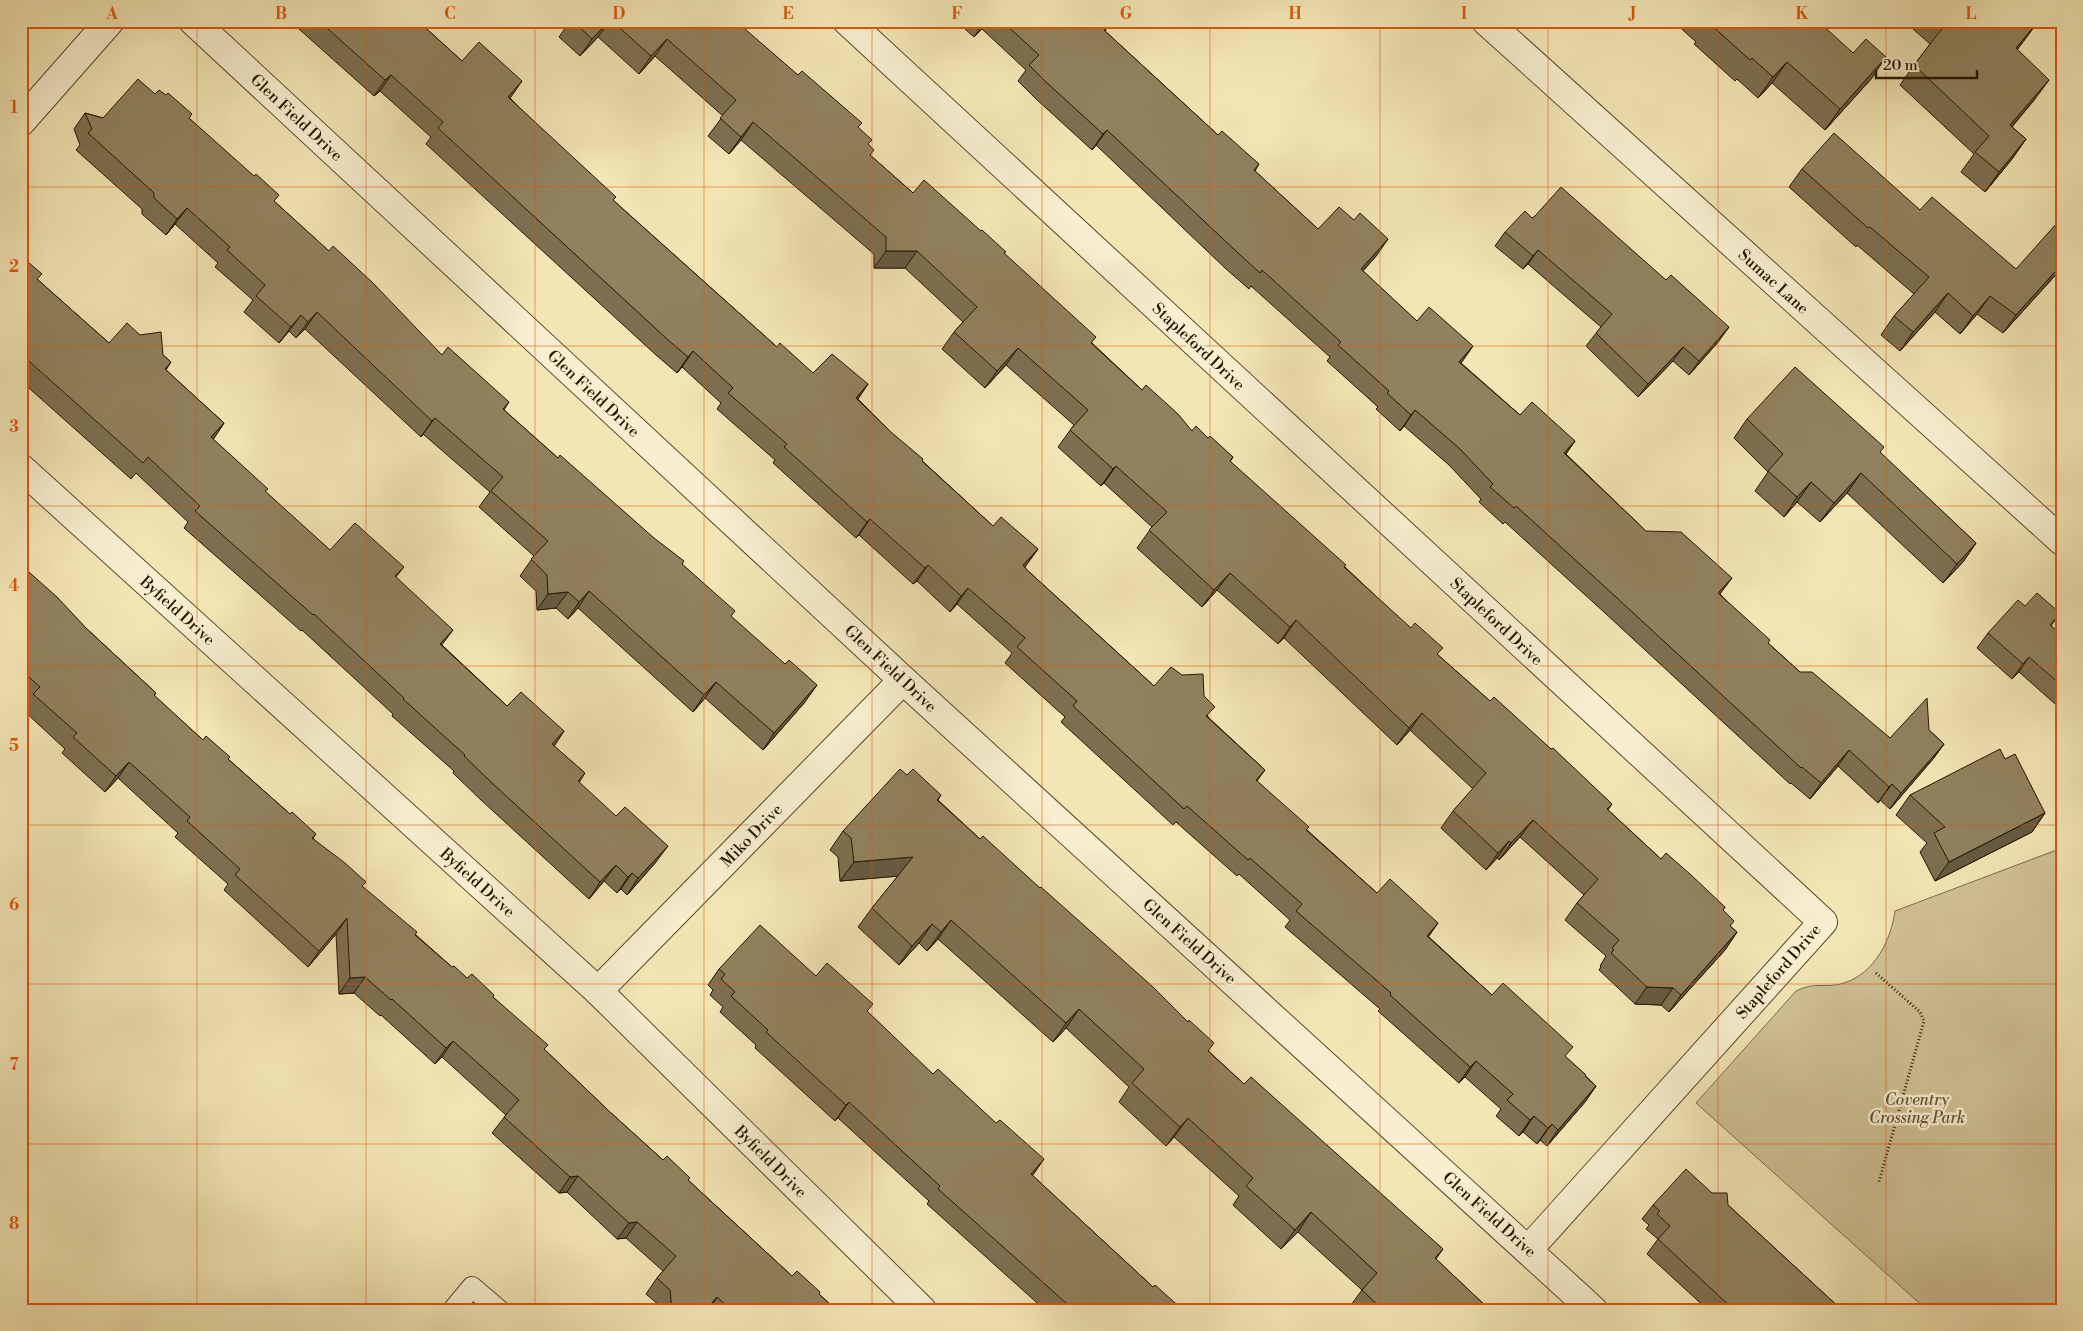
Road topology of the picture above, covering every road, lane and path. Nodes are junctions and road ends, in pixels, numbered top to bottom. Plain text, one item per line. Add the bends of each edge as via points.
1 (110, 21) edge
2 (193, 21) edge
3 (847, 21) edge
4 (1486, 21) edge
5 (21, 122) edge
6 (21, 468) edge
7 (2062, 541) edge
8 (903, 680) junction
9 (1876, 973) dead end
10 (598, 990) junction
11 (1879, 1182) dead end
12 (1529, 1249) junction
13 (453, 1310) edge
14 (500, 1310) edge
15 (922, 1310) edge
16 (1593, 1310) edge

1 - 5 street
2 - 8 street, Glen Field Drive
3 - 12 street, Stapleford Drive via 1824,922
4 - 7 street, Sumac Lane
6 - 10 street, Byfield Drive
8 - 10 street, Miko Drive
8 - 12 street, Glen Field Drive
9 - 11 path via 1920,1012 1924,1021
10 - 15 street, Byfield Drive
12 - 16 street, Glen Field Drive
13 - 14 lane via 472,1287

